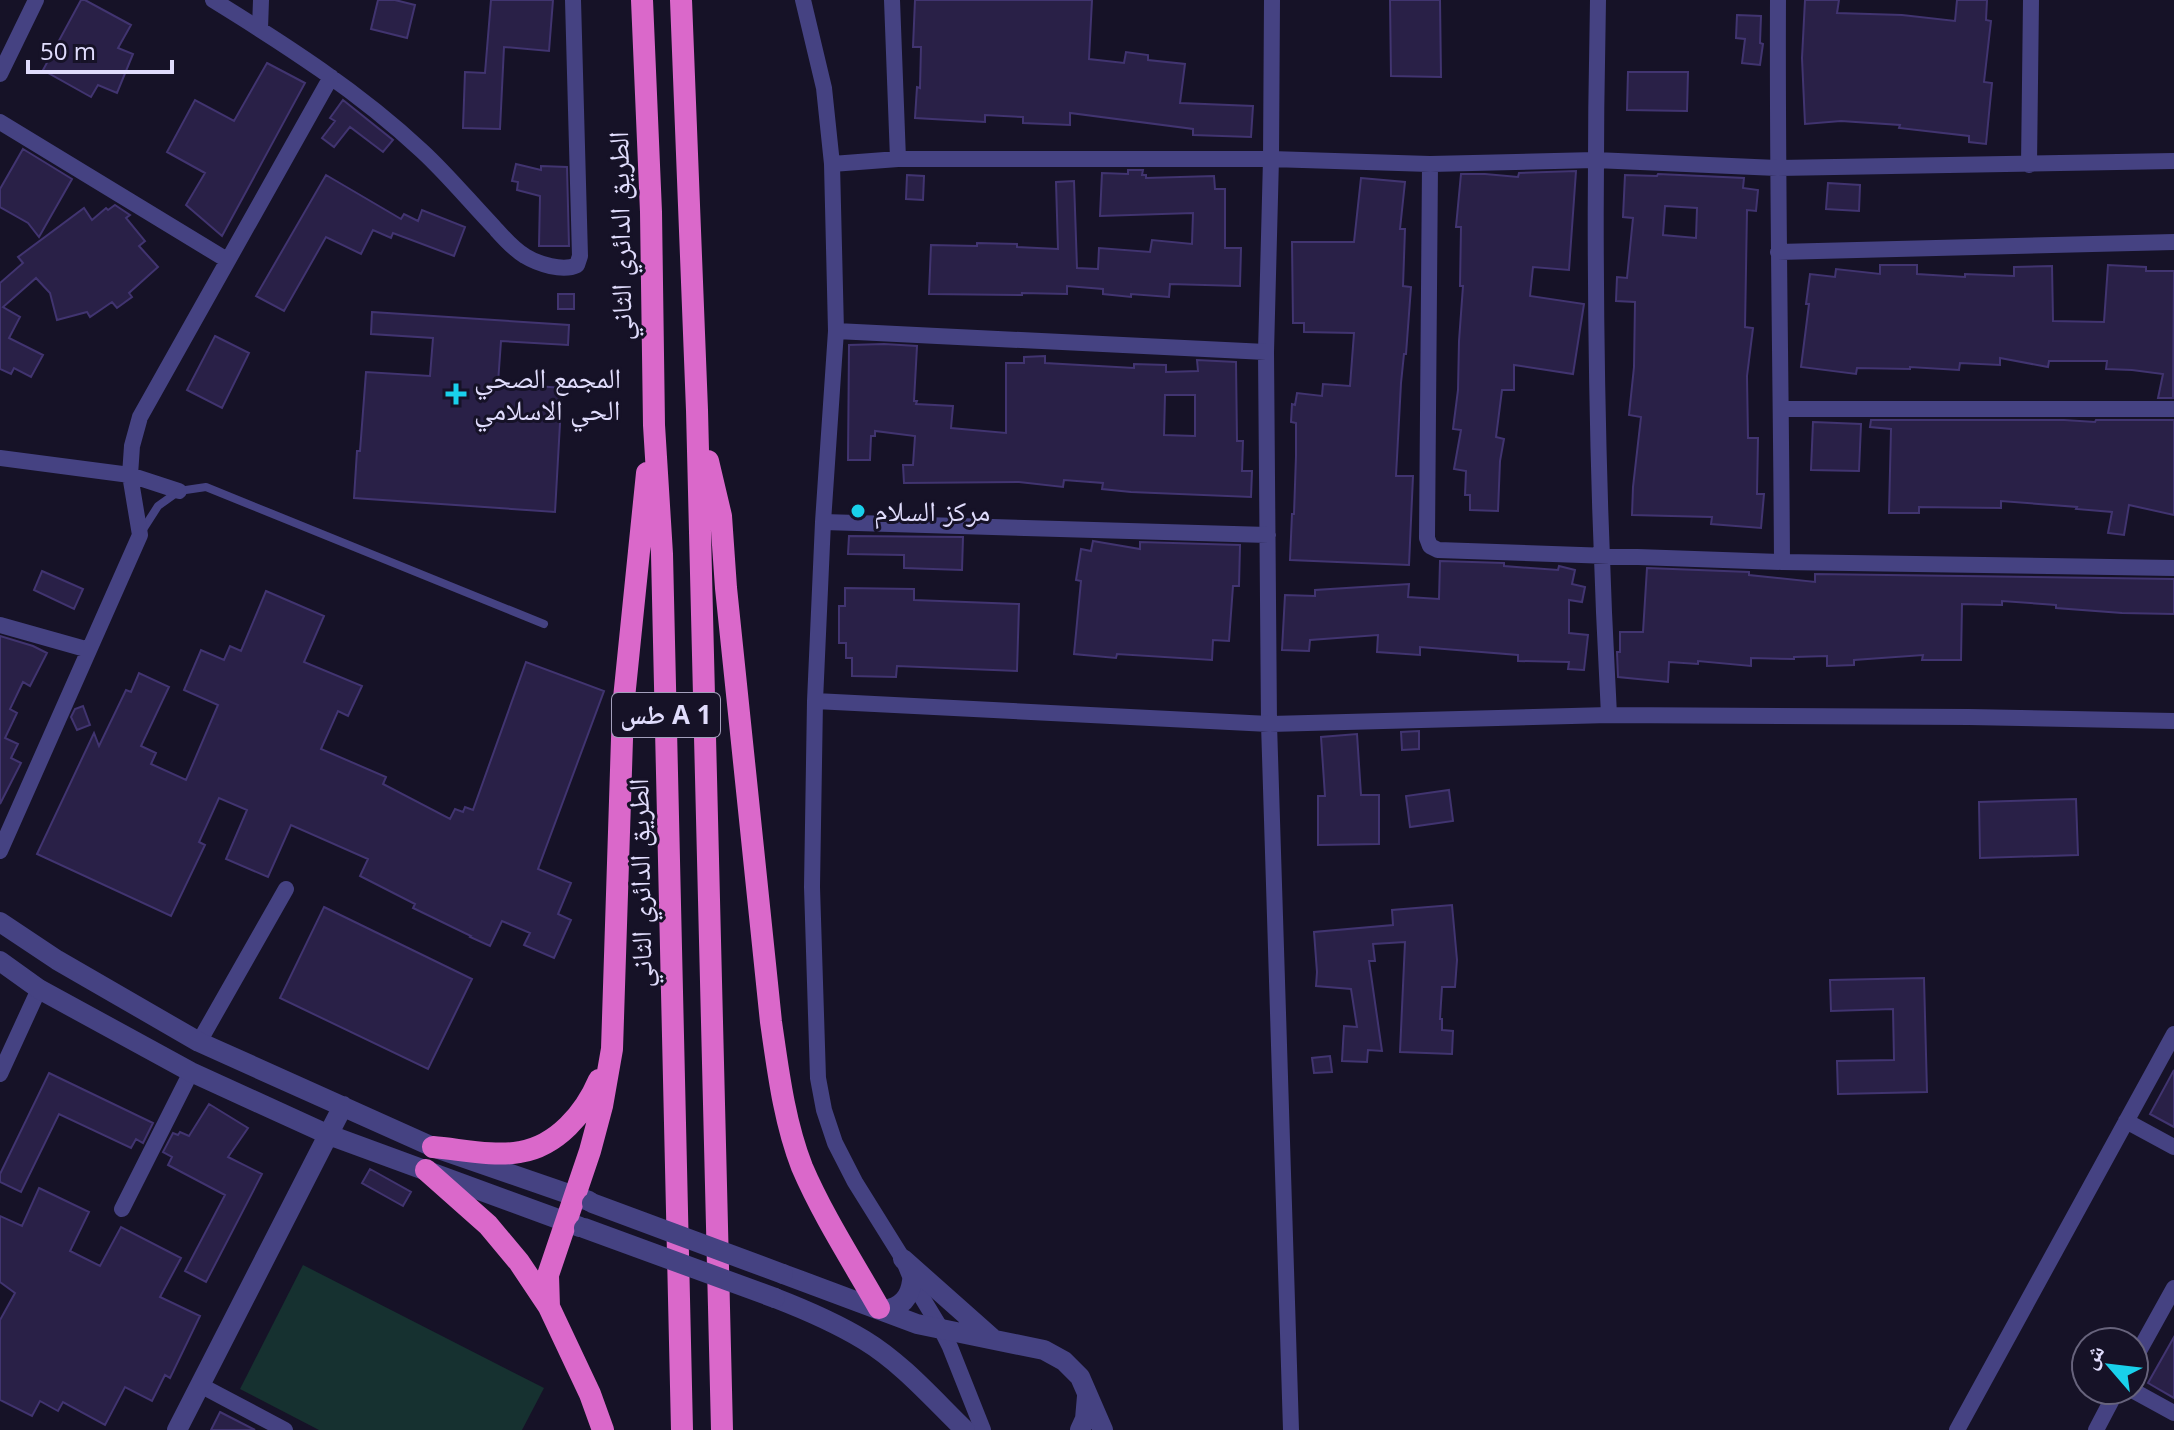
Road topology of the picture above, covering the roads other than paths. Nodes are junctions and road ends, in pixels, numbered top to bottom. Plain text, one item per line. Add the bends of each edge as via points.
1 (36, 0) edge
2 (213, 0) edge
3 (261, 0) edge
4 (573, 0) edge
5 (642, 0) edge
6 (681, 0) edge
7 (803, 0) edge
8 (892, 0) edge
9 (1272, 0) edge
10 (1598, 0) edge
11 (1778, 0) edge
12 (2031, 0) edge
13 (260, 29) junction
14 (0, 74) edge
15 (331, 77) junction
16 (0, 122) edge
17 (898, 159) junction
18 (1271, 159) junction
19 (1595, 160) junction
20 (2174, 161) edge
21 (832, 164) junction
22 (1430, 164) junction
23 (2029, 165) junction
24 (1777, 168) junction
25 (2174, 242) edge
26 (1778, 252) junction
27 (227, 260) junction
28 (836, 331) junction
29 (1266, 352) junction
30 (1782, 409) junction
31 (2174, 409) edge
32 (697, 410) junction
33 (654, 425) junction
34 (0, 458) edge
35 (130, 475) junction
36 (179, 491) junction
37 (823, 522) junction
38 (140, 535) junction
39 (1268, 535) junction
40 (1600, 557) junction
41 (1782, 562) junction
42 (2174, 568) edge
43 (544, 624) dead end
44 (0, 625) edge
45 (89, 650) junction
46 (815, 701) junction
47 (1609, 715) junction
48 (2174, 721) edge
49 (1269, 724) junction
50 (0, 851) edge
51 (286, 889) dead end
52 (0, 922) edge
53 (0, 961) edge
54 (39, 989) junction
55 (2174, 1034) edge
56 (199, 1042) junction
57 (612, 1049) junction
58 (191, 1072) junction
59 (0, 1074) edge
60 (343, 1106) junction
61 (2126, 1121) junction
62 (329, 1135) junction
63 (433, 1147) junction
64 (2174, 1147) edge
65 (426, 1170) junction
66 (584, 1199) junction
67 (122, 1209) dead end
68 (574, 1226) junction
69 (903, 1259) junction
70 (912, 1281) junction
71 (2174, 1288) edge
72 (549, 1307) junction
73 (882, 1309) junction
74 (941, 1329) junction
75 (2150, 1331) edge
76 (995, 1340) junction
77 (200, 1385) junction
78 (1087, 1396) junction
79 (2150, 1400) edge
80 (2109, 1406) edge
81 (2174, 1413) edge
82 (177, 1430) edge
83 (285, 1430) edge
84 (603, 1430) edge
85 (682, 1430) edge
86 (722, 1430) edge
87 (965, 1430) edge
88 (983, 1430) edge
89 (1080, 1430) edge
90 (1103, 1430) edge
91 (1291, 1430) edge
92 (1957, 1430) edge
93 (2096, 1430) edge

1 - 14 street
2 - 13 street
3 - 13 street
4 - 15 street via 580,256 574,268 544,265 516,250 424,153
5 - 33 highway, الطريق الدائري الثاني / طس A 1
6 - 32 highway, طس A 1
7 - 21 street via 824,88
8 - 17 street
9 - 18 street
10 - 19 street
11 - 24 street
12 - 23 street
13 - 15 street
15 - 27 street
16 - 27 street
17 - 18 street
17 - 21 street
18 - 22 street
18 - 29 street
19 - 22 street
19 - 24 street
19 - 40 street
20 - 23 street
21 - 28 street
22 - 40 street via 1430,546
23 - 24 street
24 - 26 street
25 - 26 street
26 - 30 street
27 - 35 street via 140,417
28 - 29 street
28 - 37 street
29 - 39 street
30 - 31 street
30 - 41 street
32 - 73 highway via 721,516 781,1090 801,1164
32 - 86 highway, طس A 1
33 - 57 highway via 623,708
33 - 85 highway, الطريق الدائري الثاني / طس A 1 via 662,554
34 - 35 street
35 - 36 street
35 - 38 street
36 - 38 lane via 158,506
36 - 43 lane via 206,487
37 - 39 street
37 - 46 street
38 - 45 street
39 - 49 street
40 - 41 street
40 - 47 street
41 - 42 street
44 - 45 street
45 - 50 street
46 - 49 street
46 - 69 street via 812,887 818,1078 835,1143
47 - 48 street
47 - 49 street
49 - 91 street
51 - 56 street
52 - 56 street
53 - 54 street
54 - 58 street
54 - 59 street
55 - 61 street
56 - 60 street
57 - 63 highway via 593,1094 576,1119 549,1142 519,1152
57 - 66 highway
58 - 62 street
58 - 67 street
60 - 62 street
60 - 63 street
61 - 64 street
61 - 92 street
62 - 65 street
62 - 77 street
63 - 66 street
65 - 68 street
65 - 72 highway via 488,1225
66 - 68 highway
66 - 73 street, bridge
68 - 72 highway via 548,1275
68 - 87 street, bridge via 825,1318 900,1368
69 - 70 street
69 - 76 street
70 - 73 street via 907,1298 894,1309
70 - 74 street
71 - 75 street
72 - 84 highway
73 - 74 street
74 - 76 street
74 - 88 street
76 - 78 street via 1044,1350 1064,1361 1080,1377
77 - 82 street
77 - 83 street
78 - 89 street
78 - 90 street
79 - 81 street
80 - 93 street

